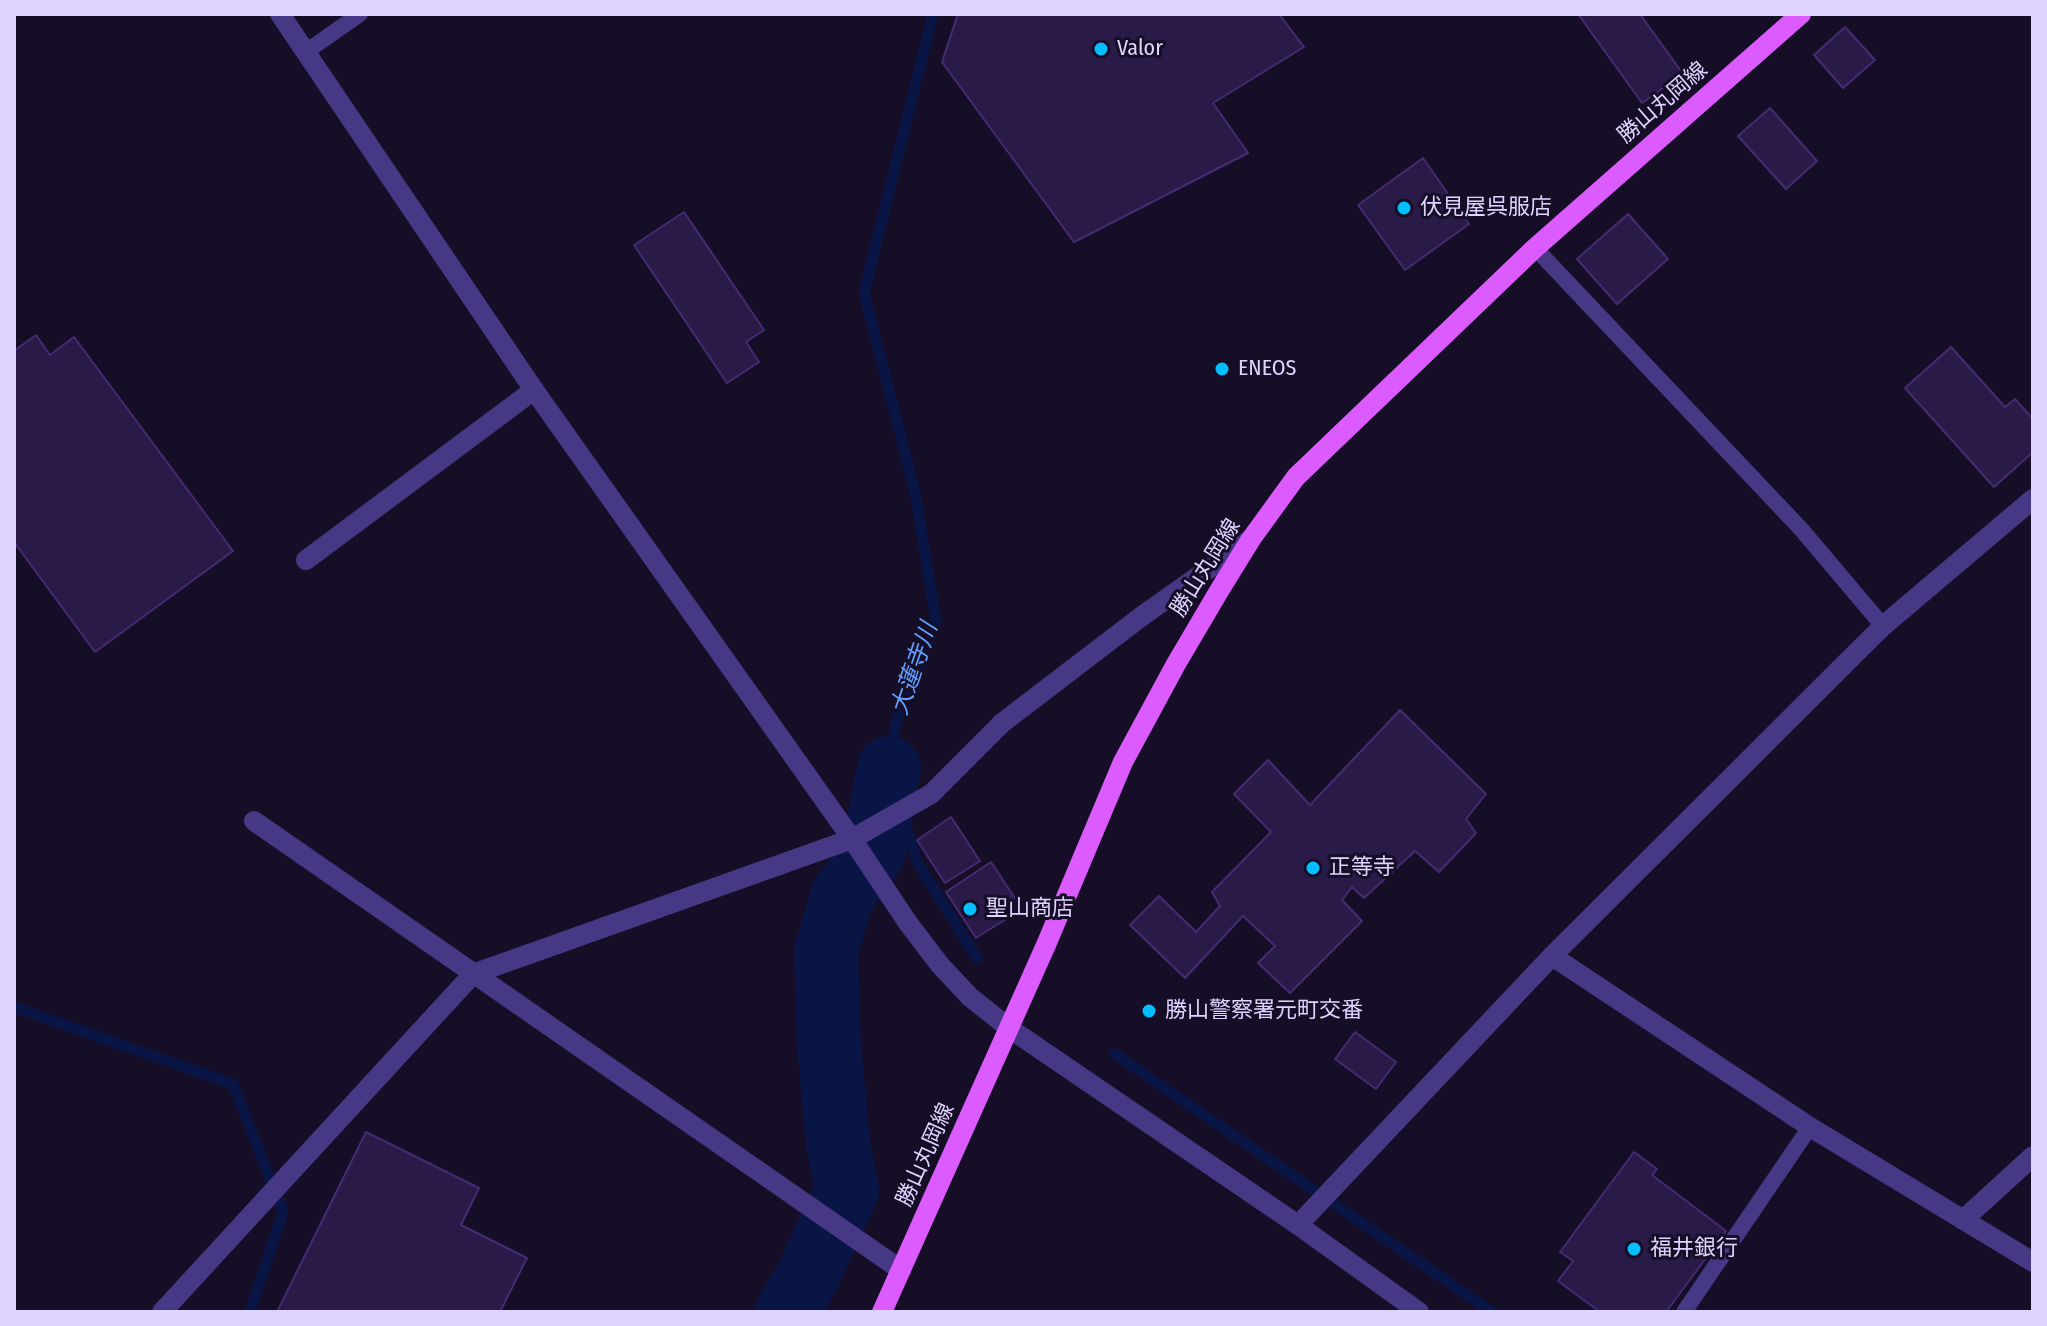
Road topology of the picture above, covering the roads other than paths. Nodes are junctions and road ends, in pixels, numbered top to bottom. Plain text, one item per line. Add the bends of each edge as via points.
1 (280, 14) edge
2 (360, 14) edge
3 (1789, 18) edge
4 (307, 51) junction
5 (1535, 248) junction
6 (534, 390) junction
7 (2033, 499) edge
8 (1251, 539) junction
9 (306, 560) dead end
10 (1883, 626) junction
11 (254, 821) dead end
12 (852, 839) junction
13 (1552, 956) junction
14 (473, 974) junction
15 (1009, 1028) junction
16 (1810, 1127) junction
17 (2033, 1156) edge
18 (1963, 1220) junction
19 (1298, 1225) junction
20 (2033, 1262) edge
21 (901, 1270) junction
22 (162, 1312) edge
23 (882, 1312) edge
24 (1419, 1312) edge
25 (1684, 1312) edge

1 - 4 street
2 - 4 lane
3 - 5 main road, 勝山丸岡線
4 - 6 street
5 - 8 main road, 勝山丸岡線 via 1296,477
5 - 10 lane via 1801,529
6 - 9 street
6 - 12 street
7 - 10 street
8 - 12 street via 1002,723 931,794
8 - 15 main road, 勝山丸岡線 via 1123,762
10 - 13 street
11 - 14 street
12 - 14 street
12 - 15 street via 940,965
13 - 16 street
13 - 19 street
14 - 21 street
14 - 22 street
15 - 19 street
15 - 21 main road, 勝山丸岡線
16 - 18 street
16 - 25 lane
17 - 18 street
18 - 20 street
19 - 24 street
21 - 23 main road, 勝山丸岡線

